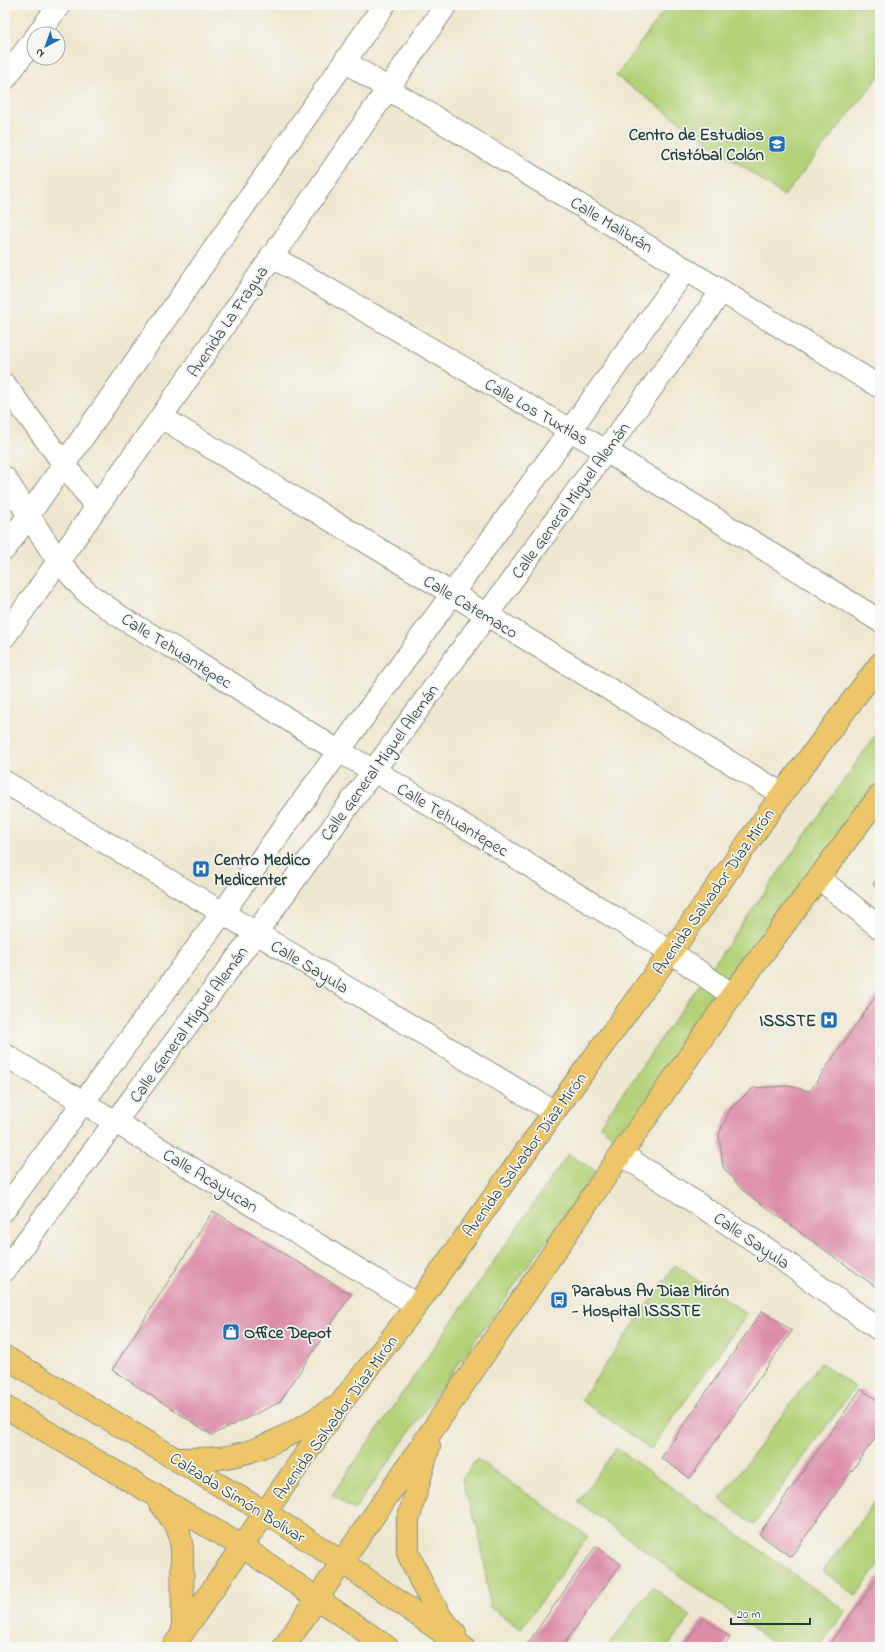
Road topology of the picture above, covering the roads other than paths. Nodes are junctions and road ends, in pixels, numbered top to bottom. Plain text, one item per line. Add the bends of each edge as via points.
1 (59, 5) edge
2 (384, 5) edge
3 (446, 5) edge
4 (44, 26) edge
5 (26, 50) edge
6 (345, 61) junction
7 (5, 79) edge
8 (388, 89) junction
9 (271, 256) junction
10 (686, 269) junction
11 (722, 291) junction
12 (5, 385) edge
13 (880, 387) edge
14 (161, 417) junction
15 (570, 430) junction
16 (606, 451) junction
17 (64, 464) junction
18 (5, 478) edge
19 (96, 507) junction
20 (30, 514) junction
21 (5, 549) edge
22 (58, 561) junction
23 (451, 594) junction
24 (486, 615) junction
25 (880, 621) edge
26 (5, 636) edge
27 (880, 664) edge
28 (338, 751) junction
29 (373, 770) junction
30 (5, 782) edge
31 (782, 794) junction
32 (880, 795) edge
33 (819, 878) junction
34 (223, 912) junction
35 (880, 928) edge
36 (255, 934) junction
37 (671, 952) junction
38 (732, 995) junction
39 (5, 1055) edge
40 (83, 1102) junction
41 (554, 1112) junction
42 (116, 1122) junction
43 (621, 1154) junction
44 (5, 1209) edge
45 (5, 1270) edge
46 (417, 1305) junction
47 (880, 1330) edge
48 (5, 1357) edge
49 (340, 1404) junction
50 (5, 1406) edge
51 (434, 1427) junction
52 (176, 1459) junction
53 (153, 1493) junction
54 (266, 1513) junction
55 (243, 1546) junction
56 (342, 1562) junction
57 (318, 1598) junction
58 (178, 1639) edge
59 (284, 1647) edge
60 (387, 1647) edge
61 (463, 1647) edge
62 (468, 1647) edge

1 - 4 street
2 - 6 street
3 - 8 street, Avenida La Fragua
5 - 7 street
6 - 8 street, Calle Malibrán
6 - 17 street
8 - 9 street, Avenida La Fragua
8 - 10 street, Calle Malibrán
9 - 14 street, Avenida La Fragua
9 - 15 street, Calle Los Tuxtlas
10 - 11 street, Calle Malibrán
10 - 15 street
11 - 13 street, Calle Malibrán
11 - 16 street, Calle General Miguel Alemán
12 - 17 street
14 - 19 street, Avenida La Fragua
14 - 23 street, Calle Catemaco
15 - 16 street, Calle Los Tuxtlas
15 - 23 street
16 - 24 street, Calle General Miguel Alemán
16 - 25 street, Calle Los Tuxtlas
17 - 19 street
17 - 20 street
18 - 20 street, Calle Tehuantepec
19 - 22 street, Avenida La Fragua
20 - 21 street
20 - 22 street, Calle Tehuantepec
22 - 26 street, Avenida La Fragua
22 - 28 street, Calle Tehuantepec via 86,592 122,618
23 - 24 street, Calle Catemaco
23 - 28 street
24 - 29 street, Calle General Miguel Alemán
24 - 31 street, Calle Catemaco
27 - 31 main road, Avenida Salvador Díaz Mirón
28 - 29 street, Calle Tehuantepec
28 - 34 street
29 - 36 street, Calle General Miguel Alemán
29 - 37 street, Calle Tehuantepec
30 - 34 street, Calle Sayula
31 - 37 main road, Avenida Salvador Díaz Mirón
32 - 33 main road
33 - 35 street
33 - 38 main road
34 - 36 street, Calle Sayula
34 - 40 street
36 - 41 street, Calle Sayula
36 - 42 street, Calle General Miguel Alemán
37 - 38 street, Calle Tehuantepec
37 - 41 main road, Avenida Salvador Díaz Mirón
38 - 43 main road
39 - 40 street, Calle Acayucan
40 - 42 street, Calle Acayucan
40 - 44 street
41 - 46 main road, Avenida Salvador Díaz Mirón
42 - 45 street, Calle General Miguel Alemán
42 - 46 street, Calle Acayucan
43 - 47 street, Calle Sayula via 773,1252
43 - 51 main road
46 - 49 main road, Avenida Salvador Díaz Mirón
48 - 52 main road, Calzada Simón Bolívar
49 - 52 main road via 268,1446 218,1458
49 - 54 main road, Avenida Salvador Díaz Mirón
50 - 53 main road
51 - 56 main road
51 - 62 main road via 408,1520 408,1554 442,1618
52 - 54 main road, Calzada Simón Bolívar
53 - 55 main road
53 - 58 main road via 178,1528 182,1548
54 - 55 main road, Avenida Salvador Díaz Mirón
54 - 56 main road, Calzada Simón Bolívar
55 - 57 main road
55 - 58 main road, Avenida Salvador Díaz Mirón
56 - 57 main road
56 - 61 main road, Calzada Simón Bolívar
57 - 59 main road
57 - 60 main road

